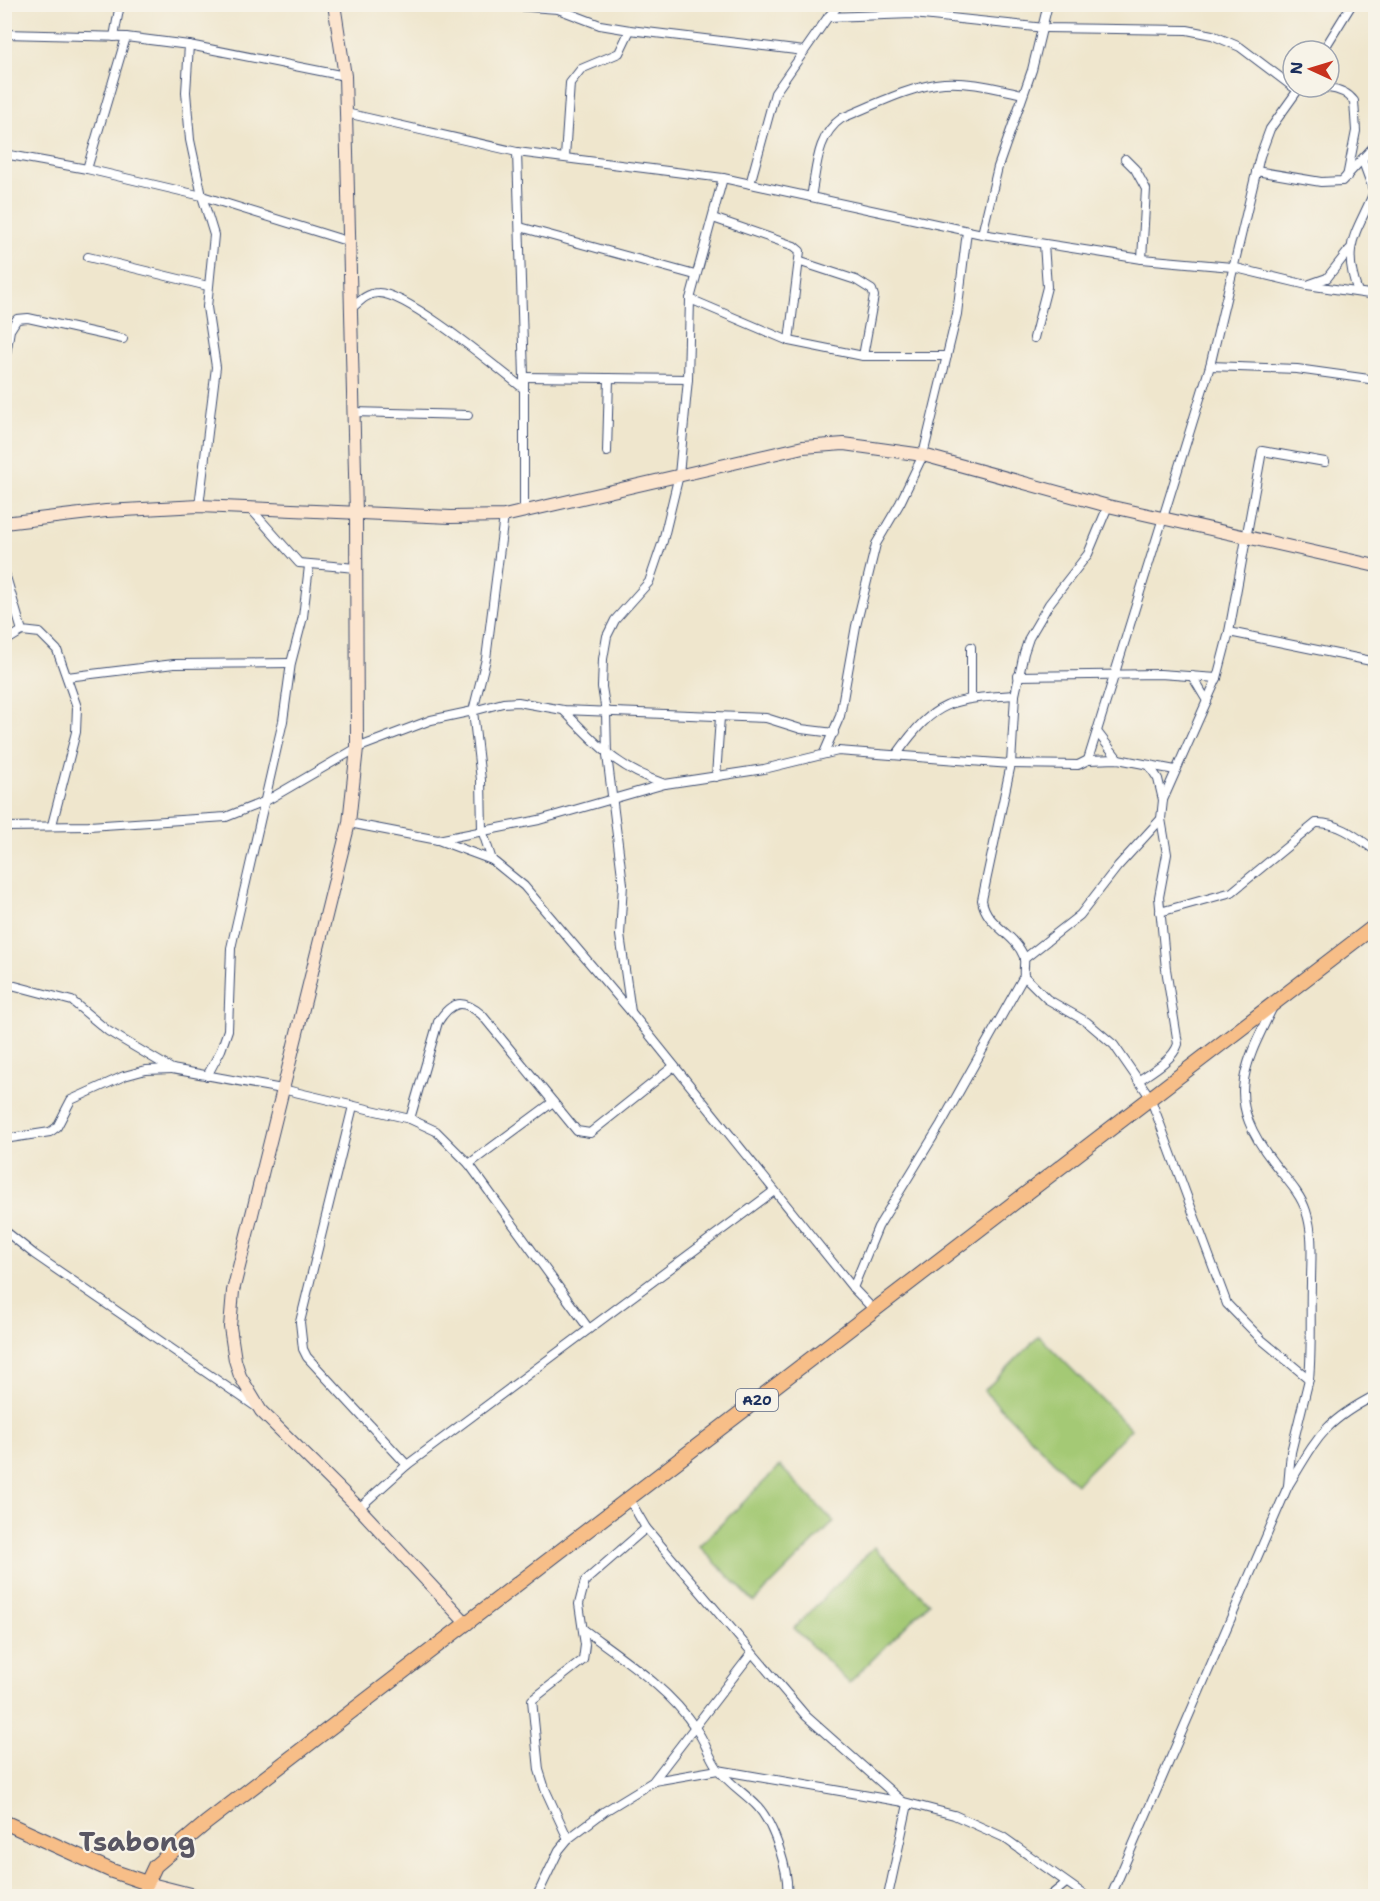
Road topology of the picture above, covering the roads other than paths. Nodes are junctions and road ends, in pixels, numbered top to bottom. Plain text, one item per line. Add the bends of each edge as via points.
1 (120, 4) edge
2 (334, 4) edge
3 (486, 4) edge
4 (840, 4) edge
5 (1048, 4) edge
6 (1352, 4) edge
7 (828, 17) junction
8 (1045, 28) junction
9 (630, 30) junction
10 (4, 34) edge
11 (114, 37) junction
12 (126, 38) junction
13 (1330, 39) edge
14 (189, 45) junction
15 (804, 51) junction
16 (345, 76) junction
17 (1281, 77) edge
18 (1341, 93) edge
19 (1023, 94) junction
20 (1289, 99) edge
21 (346, 112) junction
22 (1376, 144) edge
23 (517, 152) junction
24 (4, 154) edge
25 (565, 158) junction
26 (1125, 159) dead end
27 (1362, 159) junction
28 (87, 169) junction
29 (1256, 171) junction
30 (1347, 177) junction
31 (723, 178) junction
32 (750, 184) junction
33 (1375, 192) edge
34 (202, 196) junction
35 (811, 197) junction
36 (713, 219) junction
37 (520, 227) junction
38 (967, 231) junction
39 (982, 234) junction
40 (350, 242) junction
41 (1044, 244) junction
42 (1349, 250) junction
43 (88, 257) dead end
44 (1142, 259) junction
45 (801, 262) junction
46 (1232, 267) junction
47 (695, 276) junction
48 (1307, 285) junction
49 (208, 286) junction
50 (1358, 292) junction
51 (1376, 295) edge
52 (690, 299) junction
53 (351, 309) junction
54 (1035, 338) dead end
55 (123, 339) dead end
56 (789, 341) junction
57 (863, 356) junction
58 (947, 356) junction
59 (1210, 366) junction
60 (4, 367) edge
61 (524, 376) junction
62 (609, 378) junction
63 (688, 379) junction
64 (1376, 380) edge
65 (524, 388) junction
66 (353, 412) junction
67 (468, 415) dead end
68 (607, 452) dead end
69 (923, 455) junction
70 (1324, 462) dead end
71 (679, 475) junction
72 (199, 506) junction
73 (1108, 506) junction
74 (250, 508) junction
75 (524, 512) junction
76 (356, 513) junction
77 (504, 516) junction
78 (1161, 519) junction
79 (4, 523) edge
80 (1244, 537) junction
81 (309, 566) junction
82 (1376, 566) edge
83 (356, 568) junction
84 (4, 570) edge
85 (22, 631) junction
86 (1229, 632) junction
87 (4, 642) edge
88 (971, 647) dead end
89 (1376, 662) edge
90 (291, 663) junction
91 (1114, 674) junction
92 (1018, 676) junction
93 (1192, 676) junction
94 (67, 677) junction
95 (1217, 678) junction
96 (1015, 695) junction
97 (971, 698) junction
98 (1207, 701) junction
99 (564, 710) junction
100 (473, 711) junction
101 (606, 712) junction
102 (720, 717) junction
103 (834, 733) junction
104 (1098, 733) junction
105 (357, 748) junction
106 (824, 753) junction
107 (607, 754) junction
108 (897, 754) junction
109 (1118, 759) junction
110 (1088, 760) junction
111 (1011, 764) junction
112 (1148, 765) junction
113 (1175, 770) junction
114 (717, 777) junction
115 (665, 784) junction
116 (611, 800) junction
117 (1162, 800) junction
118 (266, 801) junction
119 (1161, 819) junction
120 (349, 823) junction
121 (52, 825) junction
122 (4, 827) edge
123 (482, 831) junction
124 (438, 840) junction
125 (1376, 851) edge
126 (492, 860) junction
127 (1160, 912) junction
128 (1376, 925) edge
129 (1024, 959) junction
130 (1024, 976) junction
131 (4, 983) edge
132 (1277, 999) junction
133 (631, 1012) junction
134 (674, 1066) junction
135 (172, 1069) junction
136 (207, 1076) junction
137 (1138, 1082) junction
138 (282, 1089) junction
139 (1150, 1097) junction
140 (553, 1102) junction
141 (353, 1106) junction
142 (410, 1119) junction
143 (4, 1138) edge
144 (469, 1164) junction
145 (774, 1191) junction
146 (4, 1230) edge
147 (853, 1288) junction
148 (874, 1310) junction
149 (589, 1329) junction
150 (1309, 1379) junction
151 (1376, 1395) edge
152 (261, 1411) junction
153 (407, 1465) junction
154 (1288, 1486) junction
155 (629, 1499) junction
156 (359, 1508) junction
157 (646, 1528) junction
158 (467, 1624) junction
159 (583, 1629) junction
160 (751, 1654) junction
161 (696, 1728) junction
162 (718, 1770) junction
163 (654, 1781) junction
164 (906, 1803) junction
165 (4, 1822) edge
166 (568, 1839) junction
167 (1066, 1883) junction
168 (146, 1890) edge
169 (198, 1896) edge
170 (537, 1896) edge
171 (787, 1896) edge
172 (888, 1896) edge
173 (1050, 1896) edge
174 (1086, 1896) edge
175 (1111, 1896) edge

1 - 11 street
2 - 16 street
3 - 9 street via 558,9 600,25
4 - 7 street
5 - 8 street
6 - 13 street
7 - 8 street via 913,14
7 - 15 street
8 - 17 street via 1187,30 1212,34 1240,47
8 - 19 street
9 - 15 street
9 - 25 street via 619,53 581,69 570,83
10 - 11 street
11 - 12 street
12 - 14 street
12 - 28 street
14 - 16 street
14 - 34 street via 186,92 190,140
15 - 32 street via 775,93
16 - 21 street
18 - 30 street via 1354,101 1356,131
19 - 35 street via 968,83 944,83 923,87 842,118 831,125 822,140
19 - 39 street via 998,167
20 - 29 street via 1270,129
21 - 23 street
21 - 40 street
22 - 27 street
23 - 25 street
23 - 37 street
24 - 28 street
25 - 31 street
26 - 44 street via 1146,189
27 - 30 street
27 - 33 street
28 - 34 street
29 - 30 street via 1321,182
29 - 46 street
31 - 32 street
31 - 36 street
32 - 35 street
33 - 42 street
34 - 40 street
34 - 49 street via 214,235
35 - 38 street
36 - 45 street via 798,248
36 - 47 street
37 - 47 street
37 - 61 street
38 - 39 street
38 - 58 street via 957,314
39 - 41 street
40 - 53 street
41 - 44 street
41 - 54 street via 1047,287
42 - 48 street via 1327,278
42 - 50 street via 1349,265
43 - 49 street
44 - 46 street
45 - 56 street
45 - 57 street via 856,280 872,290
46 - 48 street
46 - 59 street
47 - 52 street
48 - 50 street
49 - 72 street via 207,307 216,367
50 - 51 street
52 - 56 street
52 - 63 street
53 - 65 street via 368,294 379,293 405,301
53 - 66 street
55 - 60 street via 28,318 17,319 10,330
56 - 57 street
57 - 58 street
58 - 69 street
59 - 64 street via 1297,369
59 - 78 street
61 - 62 street
61 - 65 street
62 - 63 street
62 - 68 street
63 - 71 street
65 - 75 street
66 - 67 street
66 - 76 street
69 - 71 street via 844,444 802,447
69 - 73 street
69 - 103 street via 876,544
70 - 80 street via 1262,451
71 - 75 street
71 - 101 street via 656,568 607,636 602,687
72 - 74 street
72 - 79 street via 106,511
73 - 78 street
73 - 92 street via 1088,554 1048,604 1029,638
74 - 76 street
74 - 81 street via 292,558
75 - 77 street
76 - 77 street
76 - 83 street
77 - 100 street via 486,659
78 - 80 street
78 - 91 street
80 - 82 street
80 - 86 street
81 - 83 street
81 - 90 street via 303,617
83 - 105 street
84 - 85 street
85 - 87 street
85 - 94 street via 40,633 49,639
86 - 89 street
86 - 95 street
88 - 97 street
90 - 94 street via 174,664
90 - 118 street
91 - 92 street
91 - 93 street
91 - 104 street
92 - 96 street
93 - 95 street
93 - 98 street
94 - 121 street via 78,720
95 - 98 street
96 - 97 street
96 - 111 street
97 - 108 street via 947,704 927,716
98 - 113 street
99 - 100 street via 518,702
99 - 101 street
99 - 107 street
100 - 105 street via 430,720
100 - 123 street
101 - 102 street
101 - 107 street
102 - 103 street via 766,718 795,728
102 - 114 street
103 - 106 street
104 - 109 street
104 - 110 street
105 - 118 street
105 - 120 street
106 - 108 street
106 - 114 street via 764,770
107 - 115 street via 631,772
107 - 116 street
108 - 111 street
109 - 110 street
109 - 112 street
110 - 111 street via 1078,765
111 - 129 street via 982,900 988,918 1007,934
112 - 113 street
112 - 117 street via 1158,779
113 - 117 street
114 - 115 street
115 - 116 street
116 - 123 street
116 - 133 street via 623,884 620,935
117 - 119 street
118 - 121 street via 216,819
118 - 136 street via 231,948 228,1030
119 - 127 street via 1167,854
119 - 129 street via 1080,915
120 - 124 street
120 - 138 street
121 - 122 street
123 - 124 street
123 - 126 street
124 - 126 street
125 - 127 street via 1352,833 1316,823 1232,892
126 - 133 street via 524,886
127 - 137 street via 1179,1040 1176,1049
128 - 132 main road, A20
129 - 130 street
130 - 137 street via 1047,999 1100,1031
130 - 147 street via 878,1227
131 - 135 street via 72,1001 108,1031
132 - 139 main road, A20
132 - 150 street via 1249,1054 1243,1105 1252,1134 1306,1210 1311,1231 1313,1332
133 - 134 street
134 - 140 street via 590,1133 577,1131
134 - 145 street
135 - 136 street
135 - 143 street via 124,1076 71,1100 54,1130
136 - 138 street
137 - 139 street
138 - 141 street
138 - 152 street via 230,1313 240,1376
139 - 148 main road, A20
139 - 150 street via 1227,1304 1254,1333
140 - 142 street via 483,1015 470,1005 456,1004 438,1022
140 - 144 street
141 - 142 street
141 - 153 street via 300,1322 301,1338 307,1357
142 - 144 street via 436,1131
144 - 149 street
145 - 147 street
145 - 149 street
146 - 152 street
147 - 148 street
148 - 155 main road, A20
149 - 153 street
150 - 154 street via 1291,1452
151 - 154 street via 1328,1424
152 - 156 street
153 - 156 street
154 - 175 street
155 - 157 street
155 - 158 main road, A20
156 - 158 street
157 - 159 street via 585,1581 579,1604
157 - 160 street
158 - 168 main road, A20 via 198,1829 155,1866
159 - 161 street via 637,1669
159 - 166 street via 583,1660 532,1700 539,1770
160 - 161 street
160 - 164 street via 807,1716
161 - 162 street
161 - 163 street
162 - 163 street
162 - 164 street
162 - 171 street via 759,1808 768,1822 787,1873
163 - 166 street
164 - 167 street via 954,1815 1003,1837
164 - 172 street
165 - 168 main road
166 - 170 street
167 - 173 street
167 - 174 street
168 - 169 street

